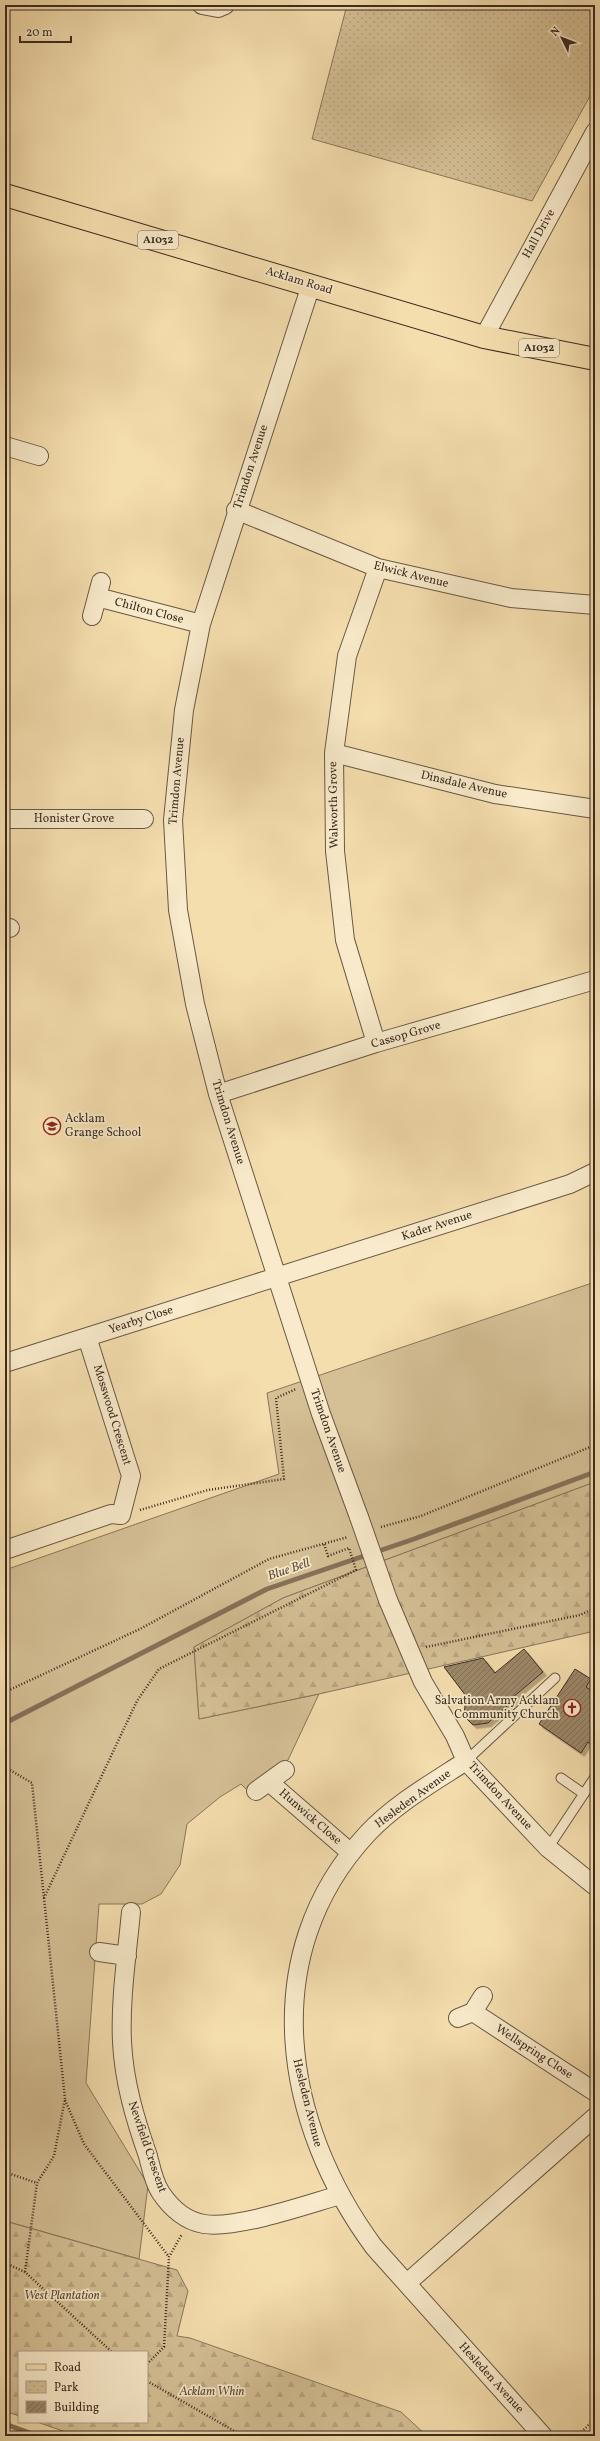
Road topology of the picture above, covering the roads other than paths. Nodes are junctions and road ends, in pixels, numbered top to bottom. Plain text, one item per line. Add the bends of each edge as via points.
1 (202, 5) edge
2 (225, 5) edge
3 (595, 132) edge
4 (5, 195) edge
5 (311, 285) junction
6 (484, 336) junction
7 (595, 359) edge
8 (5, 446) edge
9 (39, 456) dead end
10 (236, 510) junction
11 (378, 568) junction
12 (595, 605) edge
13 (92, 616) dead end
14 (201, 624) junction
15 (334, 753) junction
16 (595, 809) edge
17 (5, 819) edge
18 (144, 819) dead end
19 (595, 980) edge
20 (376, 1044) junction
21 (218, 1094) junction
22 (595, 1172) edge
23 (278, 1276) junction
24 (87, 1337) junction
25 (5, 1363) edge
26 (5, 1550) edge
27 (555, 1678) dead end
28 (466, 1761) junction
29 (285, 1770) dead end
30 (595, 1777) edge
31 (561, 1778) dead end
32 (584, 1794) junction
33 (548, 1848) junction
34 (351, 1853) junction
35 (595, 1886) edge
36 (131, 1912) dead end
37 (99, 1952) dead end
38 (127, 1956) junction
39 (483, 1996) dead end
40 (595, 2092) edge
41 (595, 2117) edge
42 (340, 2195) junction
43 (407, 2283) junction
44 (542, 2436) edge

1 - 2 street via 218,8
3 - 6 street, Hall Drive
4 - 5 main road, Acklam Road / A1032
5 - 6 main road, Acklam Road / A1032
5 - 10 street, Trimdon Avenue
6 - 7 main road, Acklam Road / A1032
8 - 9 street
10 - 11 street, Elwick Avenue
10 - 14 street, Trimdon Avenue
11 - 12 street, Elwick Avenue via 511,598
11 - 15 street, Walworth Grove via 347,656
13 - 14 street, Chilton Close via 99,589
14 - 21 street, Trimdon Avenue via 184,710 173,820 178,910 195,1004
15 - 16 street, Dinsdale Avenue via 496,794
15 - 20 street, Walworth Grove via 335,851 345,940
17 - 18 street, Honister Grove
19 - 20 street, Cassop Grove
20 - 21 street, Cassop Grove
21 - 23 street, Trimdon Avenue
22 - 23 street, Kader Avenue via 570,1184
23 - 24 street, Yearby Close
23 - 28 street, Trimdon Avenue, bridge via 311,1383 388,1600 408,1651
24 - 25 street, Yearby Close
24 - 26 street, Mosswood Crescent via 131,1476 121,1515 111,1514
27 - 28 lane
28 - 33 street, Trimdon Avenue
28 - 34 street, Hesleden Avenue via 381,1820
29 - 34 street, Hunwick Close via 263,1786
30 - 32 lane
31 - 32 lane
32 - 33 lane
33 - 35 street, Trimdon Avenue
34 - 42 street, Hesleden Avenue via 323,1897 310,1927 301,1954 294,1994 293,2028 297,2070 320,2153
36 - 38 street, Newfield Crescent
37 - 38 street
38 - 42 street, Newfield Crescent via 122,2041 125,2075 133,2111 160,2192 169,2204 190,2220 215,2225 235,2223
39 - 40 street, Wellspring Close via 466,2015
41 - 43 street
42 - 43 street, Hesleden Avenue via 374,2247
43 - 44 street, Hesleden Avenue

